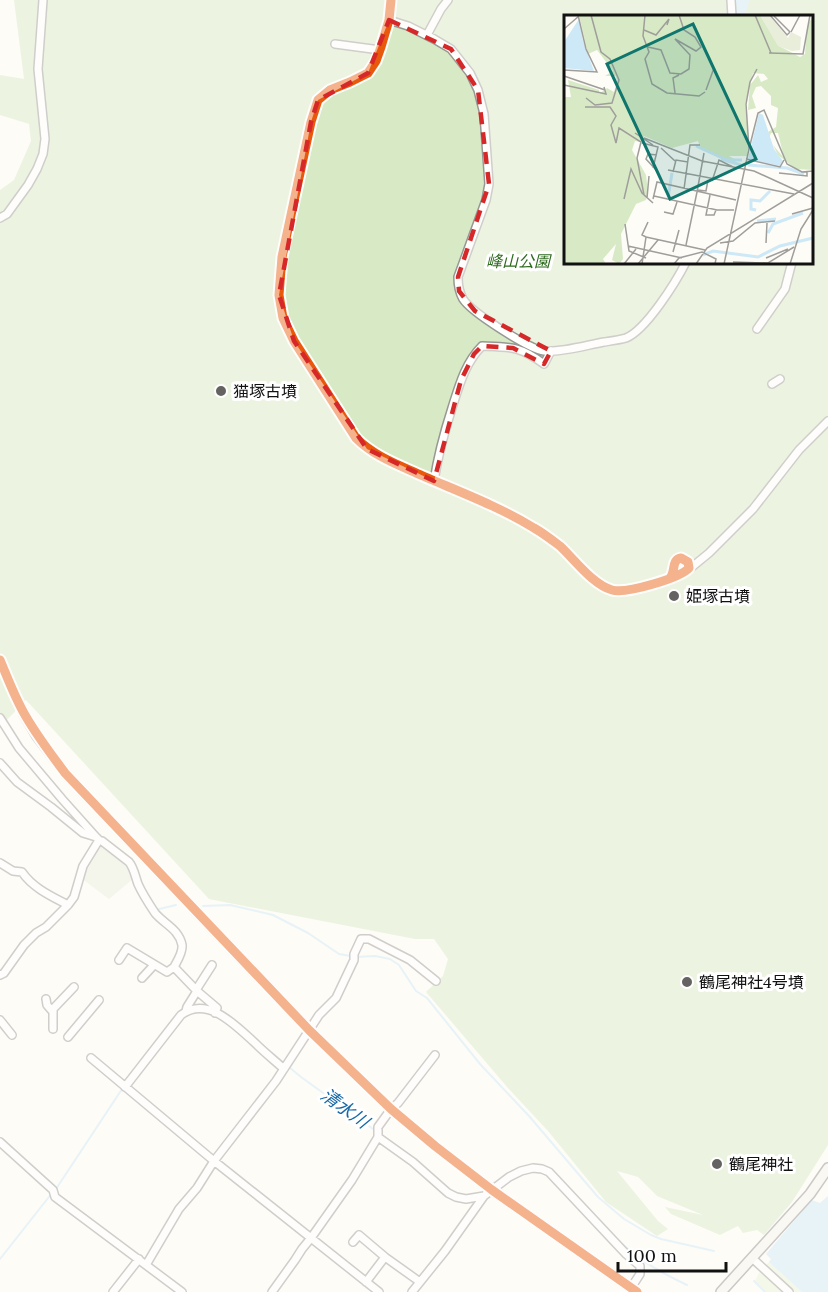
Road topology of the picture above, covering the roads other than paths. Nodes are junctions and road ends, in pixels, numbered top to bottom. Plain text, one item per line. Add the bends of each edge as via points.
1 (43, 0) edge
2 (391, 0) edge
3 (448, 0) edge
4 (731, 0) edge
5 (732, 15) edge
6 (389, 20) junction
7 (427, 35) junction
8 (335, 44) dead end
9 (380, 50) junction
10 (0, 218) edge
11 (685, 264) edge
12 (791, 264) edge
13 (757, 329) dead end
14 (551, 351) junction
15 (780, 379) dead end
16 (772, 384) dead end
17 (828, 421) edge
18 (434, 481) junction
19 (687, 571) junction
20 (670, 578) junction
21 (24, 714) tunnel mouth
22 (0, 718) edge
23 (0, 763) edge
24 (98, 838) junction
25 (0, 862) edge
26 (68, 906) junction
27 (119, 960) dead end
28 (154, 964) junction
29 (212, 966) dead end
30 (174, 968) junction
31 (0, 975) edge
32 (142, 978) dead end
33 (436, 981) dead end
34 (74, 987) dead end
35 (197, 991) junction
36 (46, 999) dead end
37 (99, 1000) dead end
38 (187, 1009) junction
39 (216, 1010) junction
40 (53, 1012) junction
41 (0, 1020) edge
42 (52, 1029) dead end
43 (309, 1030) junction
44 (12, 1035) dead end
45 (68, 1037) dead end
46 (435, 1055) dead end
47 (91, 1058) dead end
48 (286, 1065) junction
49 (125, 1087) junction
50 (391, 1109) junction
51 (378, 1136) junction
52 (0, 1142) edge
53 (214, 1161) junction
54 (828, 1168) edge
55 (488, 1193) junction
56 (311, 1238) junction
57 (353, 1242) dead end
58 (385, 1257) junction
59 (752, 1258) junction
60 (139, 1259) junction
61 (146, 1265) junction
62 (420, 1282) junction
63 (367, 1286) edge
64 (634, 1290) edge
65 (113, 1292) edge
66 (182, 1292) edge
67 (272, 1292) edge
68 (380, 1292) edge
69 (412, 1292) edge
70 (721, 1292) edge
71 (789, 1292) edge

1 - 10 street via 38,69 43,154 28,185
2 - 6 street
3 - 7 street
4 - 5 street
6 - 7 street
6 - 9 street
7 - 14 street via 451,49 470,73 484,114 489,184 458,277 459,291 475,311 529,345
8 - 9 street
9 - 18 street via 368,73 330,90 318,100 282,257 279,295 283,318 294,341 356,438 376,454
11 - 14 street via 653,314 634,333 626,338
12 - 13 street via 785,289
14 - 18 street via 544,364 513,348 482,346 474,354 461,380
15 - 16 street
17 - 19 street via 799,450 753,509
18 - 20 street via 534,528 558,544 599,584 612,590 637,588
19 - 20 street
19 - 20 street via 688,562 677,559
21 - 43 street via 66,773
22 - 24 street via 19,748
23 - 24 street via 17,782 82,833
24 - 26 street
24 - 30 street via 129,862 156,914 179,936 182,952
25 - 26 street via 22,872 28,881
26 - 31 street via 24,945
27 - 28 street via 127,948
28 - 30 street via 167,972
28 - 32 street
29 - 35 street
30 - 35 street
33 - 43 street via 410,960 369,939 361,939 336,998
34 - 40 street
35 - 38 street
35 - 39 street
36 - 40 street
37 - 45 street
38 - 39 street
38 - 49 street
39 - 48 street
40 - 42 street
41 - 44 street
43 - 48 street
43 - 50 street
46 - 50 street
47 - 49 street
48 - 53 street
49 - 53 street
50 - 51 street via 378,1127
50 - 55 street
51 - 55 street via 448,1193 465,1199
51 - 56 street
52 - 60 street via 53,1190 55,1197
53 - 56 street
53 - 61 street via 179,1209
54 - 59 street via 810,1194
55 - 62 street
55 - 64 street
55 - 64 street via 520,1171 533,1168 549,1172 640,1266
56 - 63 street
56 - 67 street
57 - 58 street via 359,1235
58 - 62 street
58 - 63 street
59 - 70 street
59 - 71 street
60 - 61 street
60 - 65 street
61 - 66 street
62 - 69 street
63 - 68 street

